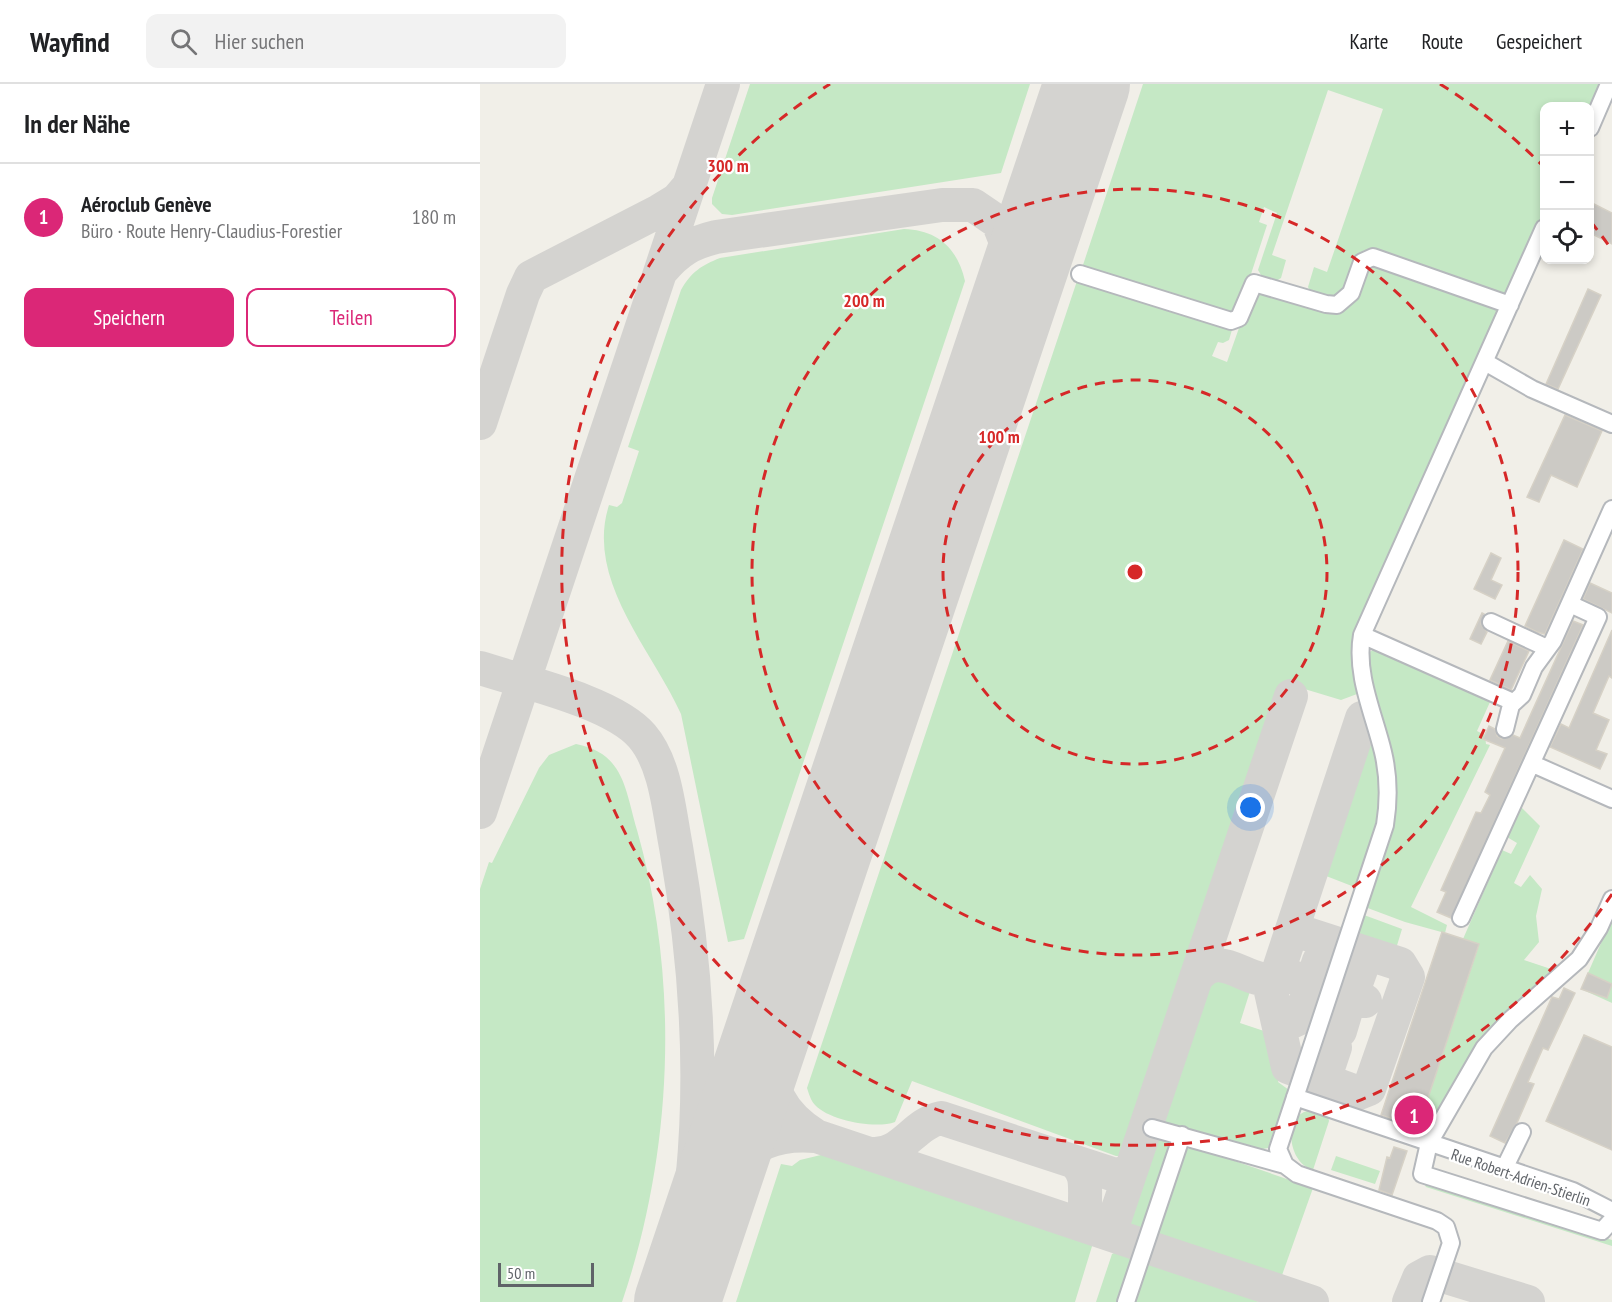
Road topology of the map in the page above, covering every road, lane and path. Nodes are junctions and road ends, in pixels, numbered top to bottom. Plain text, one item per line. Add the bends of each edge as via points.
1 (1609, 84) edge
2 (1594, 119) edge
3 (1540, 239) edge
4 (1080, 274) dead end
5 (1510, 305) junction
6 (1485, 362) junction
7 (1612, 424) edge
8 (1612, 509) edge
9 (1570, 604) junction
10 (1491, 622) dead end
11 (1362, 635) junction
12 (1547, 648) junction
13 (1514, 702) junction
14 (1505, 729) dead end
15 (1533, 764) junction
16 (1612, 799) edge
17 (1612, 899) edge
18 (1461, 918) dead end
19 (1295, 1097) junction
20 (1152, 1128) dead end
21 (1521, 1132) dead end
22 (1182, 1135) junction
23 (1429, 1143) junction
24 (1285, 1166) junction
25 (1504, 1169) junction
26 (1612, 1211) edge
27 (1612, 1220) edge
28 (1126, 1302) edge
29 (1431, 1302) edge

1 - 2 street
3 - 5 street
4 - 5 street via 1231,321 1241,314 1254,282 1337,305 1351,293 1362,262 1373,257
5 - 6 street
6 - 7 street via 1541,393
6 - 11 street
8 - 9 street
9 - 12 street
9 - 15 street via 1598,617
10 - 12 street
11 - 13 street
11 - 19 street via 1360,666 1387,774 1388,811 1375,862
12 - 13 street via 1522,695
13 - 14 street
15 - 16 street
15 - 18 street
17 - 23 street via 1578,959 1484,1048
19 - 23 street, Rue Robert-Adrien-Stierlin
19 - 24 street via 1278,1149
20 - 22 street
21 - 25 street
22 - 24 street
22 - 28 street
23 - 25 street, Rue Robert-Adrien-Stierlin
23 - 27 street via 1422,1174 1602,1231
24 - 29 street via 1298,1174 1443,1223 1451,1243
25 - 26 street, Rue Robert-Adrien-Stierlin via 1573,1191

